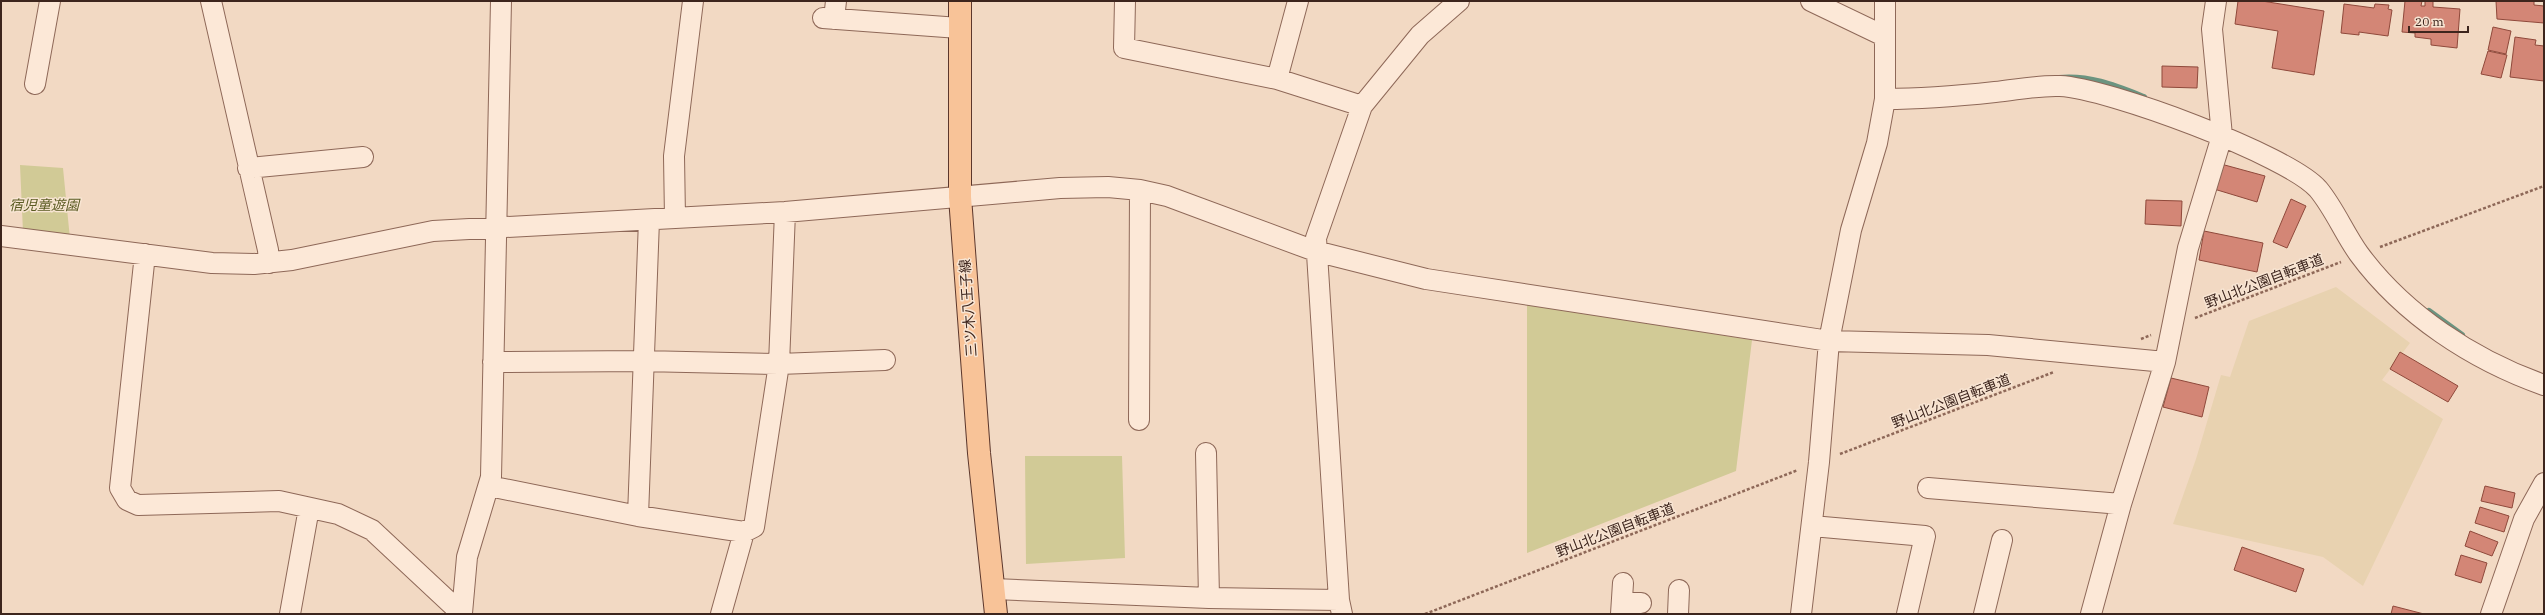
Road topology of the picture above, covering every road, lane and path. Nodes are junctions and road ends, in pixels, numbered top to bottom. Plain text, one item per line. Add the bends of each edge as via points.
1 (50, 1) edge
2 (211, 1) edge
3 (501, 1) edge
4 (693, 1) edge
5 (960, 1) edge
6 (1125, 1) edge
7 (1298, 1) edge
8 (1459, 1) edge
9 (1811, 1) edge
10 (1885, 1) edge
11 (2216, 1) edge
12 (831, 13) edge
13 (960, 28) junction
14 (1884, 36) junction
15 (1277, 79) junction
16 (35, 84) dead end
17 (1885, 99) junction
18 (1362, 106) junction
19 (2222, 132) junction
20 (363, 157) dead end
21 (248, 168) junction
22 (2544, 186) edge
23 (1140, 190) junction
24 (960, 197) junction
25 (785, 212) junction
26 (675, 218) junction
27 (649, 220) junction
28 (497, 226) junction
29 (1, 236) edge
30 (2376, 249) dead end
31 (1316, 250) junction
32 (145, 254) junction
33 (2347, 259) dead end
34 (269, 262) junction
35 (2188, 321) dead end
36 (1829, 341) junction
37 (885, 360) dead end
38 (642, 361) junction
39 (493, 362) junction
40 (2165, 362) junction
41 (779, 364) junction
42 (2061, 370) dead end
43 (2544, 385) edge
44 (1139, 420) dead end
45 (1206, 453) dead end
46 (1833, 457) dead end
47 (1804, 468) dead end
48 (2544, 483) edge
49 (489, 486) junction
50 (1928, 488) dead end
51 (2121, 504) junction
52 (309, 508) junction
53 (638, 516) junction
54 (1812, 526) junction
55 (744, 532) junction
56 (2002, 540) dead end
57 (1623, 583) dead end
58 (994, 589) junction
59 (1679, 590) dead end
60 (1209, 598) junction
61 (1628, 606) edge
62 (1341, 607) edge
63 (290, 614) edge
64 (462, 614) edge
65 (721, 614) edge
66 (996, 614) edge
67 (1425, 614) edge
68 (1678, 614) edge
69 (1802, 614) edge
70 (1907, 614) edge
71 (1984, 614) edge
72 (2091, 614) edge
73 (2491, 614) edge

1 - 16 street
2 - 21 street
3 - 28 street via 495,213
4 - 26 street via 674,156
5 - 13 main road, 三ツ木八王子線
6 - 15 street via 1124,48
7 - 15 street
8 - 18 street via 1420,34
9 - 14 street
10 - 14 street
11 - 19 street via 2212,28
12 - 13 street
13 - 24 main road, 三ツ木八王子線
14 - 17 street
15 - 18 street
17 - 19 street via 1967,95 2059,86 2088,89
17 - 36 street via 1877,143 1851,230
18 - 31 street via 1316,238
19 - 40 street via 2188,248
19 - 43 street via 2296,172 2317,188 2360,254 2409,308 2480,357
20 - 21 street
21 - 34 street
22 - 30 path
23 - 24 street via 1108,187 1060,188
23 - 31 street via 1167,196
23 - 44 street
24 - 25 street
24 - 58 main road, 三ツ木八王子線 via 979,452
25 - 26 street
25 - 41 street
26 - 27 street
27 - 28 street
27 - 38 street
28 - 34 street via 416,233
28 - 39 street
29 - 32 street
31 - 36 street via 1426,279
31 - 62 street
32 - 34 street via 212,263
32 - 52 street via 120,488 123,496 138,505 279,501
33 - 35 path, 野山北公園自転車道
36 - 40 street via 1988,344
36 - 54 street
37 - 41 street
38 - 39 street
38 - 41 street
38 - 53 street
39 - 49 street
40 - 51 street
41 - 55 street via 754,527
42 - 46 path, 野山北公園自転車道
45 - 60 street
47 - 67 path, 野山北公園自転車道
48 - 73 street via 2524,519
49 - 53 street
49 - 64 street via 467,557
50 - 51 street
51 - 72 street
52 - 63 street
52 - 64 street via 338,514 372,530
53 - 55 street
54 - 69 street
54 - 70 street via 1925,536
55 - 65 street
56 - 71 street
57 - 61 street
58 - 60 street
58 - 66 main road, 三ツ木八王子線
59 - 68 street
60 - 62 street

